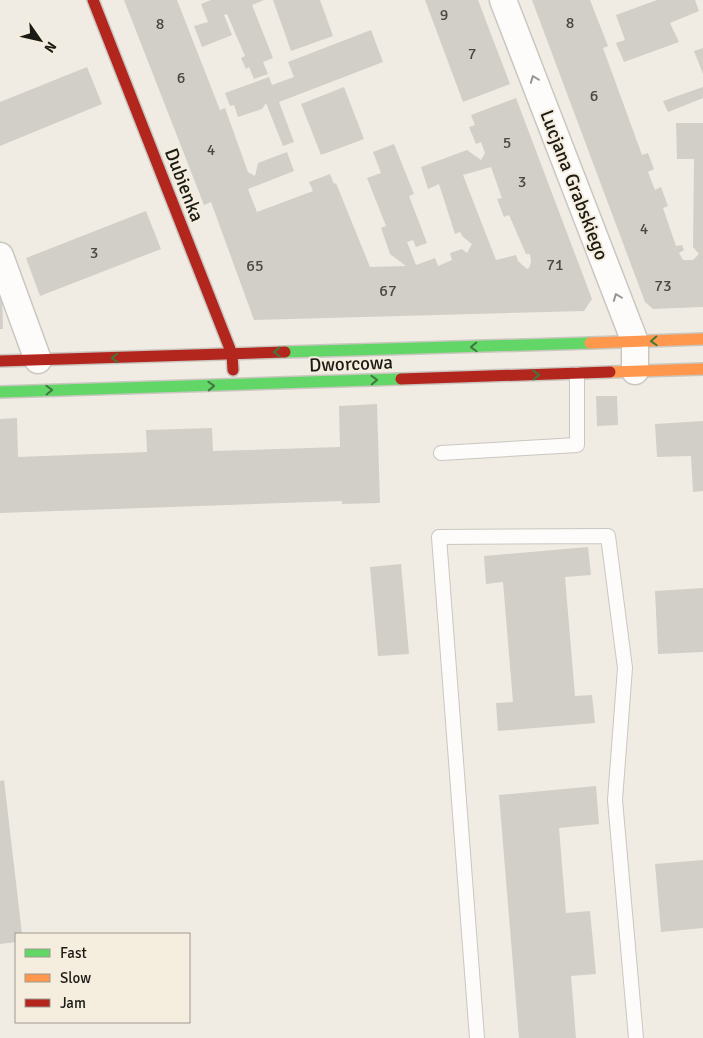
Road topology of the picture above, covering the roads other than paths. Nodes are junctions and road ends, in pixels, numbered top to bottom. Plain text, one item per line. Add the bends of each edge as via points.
1 (93, 0) edge
2 (503, 0) edge
3 (0, 256) edge
4 (703, 339) edge
5 (635, 342) junction
6 (232, 354) junction
7 (38, 360) junction
8 (0, 361) edge
9 (703, 369) edge
10 (635, 371) junction
11 (577, 374) junction
12 (234, 385) junction
13 (0, 392) edge
14 (441, 453) dead end
15 (477, 1038) edge
16 (636, 1038) edge

1 - 6 main road, Dubienka
5 -> 2 street, Lucjana Grabskiego
3 - 7 street
4 -> 5 main road, Dworcowa
5 -> 6 main road, Dworcowa
5 - 10 street, Lucjana Grabskiego
6 -> 7 main road, Dworcowa
6 - 12 main road, Dubienka
7 - 8 main road, Dworcowa
9 - 10 main road, Dworcowa
10 - 11 main road, Dworcowa
12 -> 11 main road, Dworcowa
11 - 14 lane via 577,445
13 -> 12 main road, Dworcowa
15 - 16 lane via 439,537 608,536 625,668 615,800

